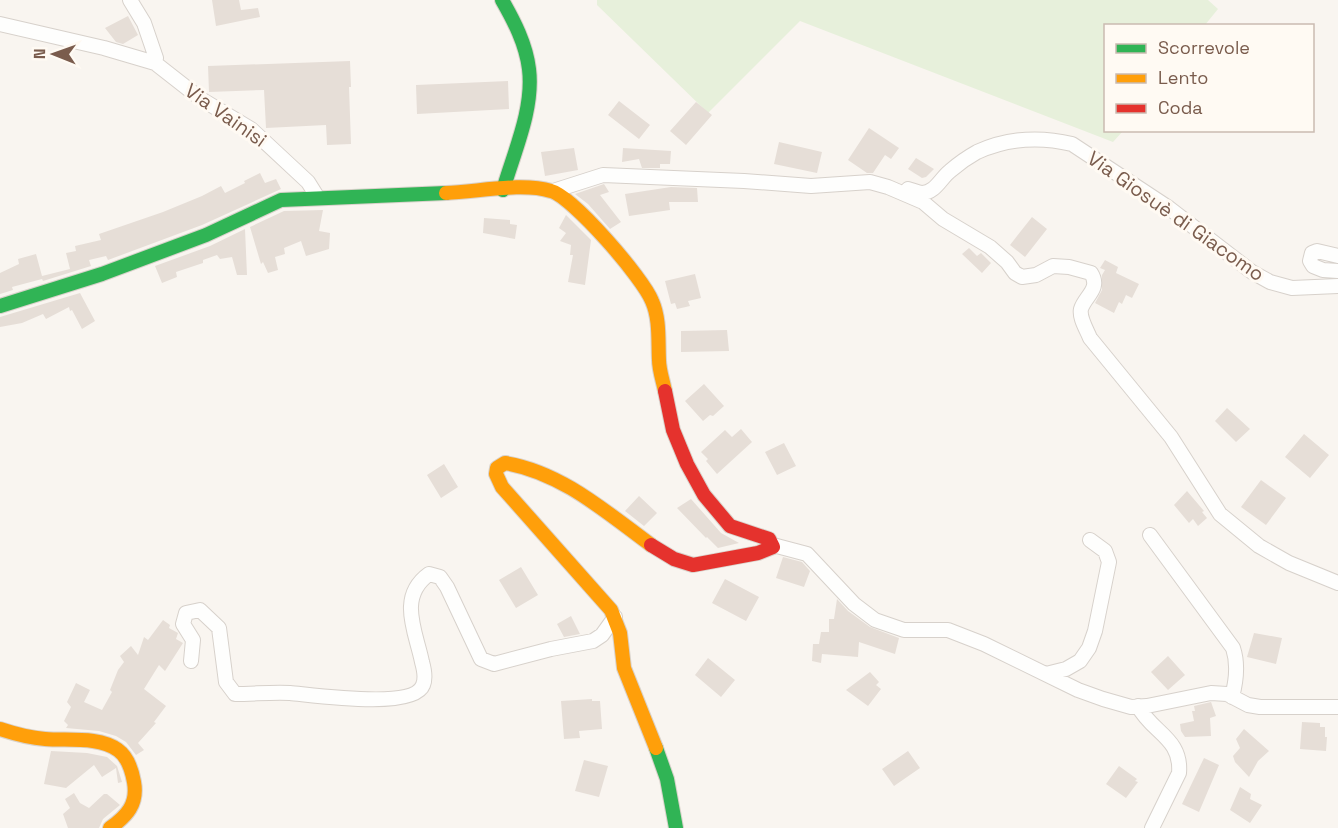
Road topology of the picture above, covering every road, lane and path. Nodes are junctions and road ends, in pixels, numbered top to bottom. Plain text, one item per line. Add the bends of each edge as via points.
1 (129, 0) edge
2 (502, 0) edge
3 (0, 24) edge
4 (154, 63) junction
5 (888, 187) junction
6 (503, 190) junction
7 (553, 192) junction
8 (318, 198) junction
9 (1338, 256) edge
10 (1338, 271) edge
11 (1338, 286) edge
12 (0, 306) edge
13 (1150, 535) dead end
14 (1090, 540) dead end
15 (773, 545) junction
16 (1338, 583) edge
17 (615, 617) junction
18 (191, 661) dead end
19 (1046, 674) junction
20 (1232, 697) junction
21 (1138, 706) junction
22 (1338, 707) edge
23 (0, 729) edge
24 (110, 828) edge
25 (676, 828) edge
26 (1152, 828) edge

1 - 4 street via 144,23 156,58
2 - 6 street via 516,23 529,70 525,111
3 - 4 street, Via Vainisi
4 - 8 street, Via Vainisi via 201,99 251,129 308,182
5 - 7 street, Via Giosuè di Giacomo via 870,182 811,186 603,175
5 - 11 street, Via Giosuè di Giacomo via 923,193 976,153 1023,139 1057,140 1072,144 1169,208 1252,273 1292,288
5 - 16 street, Via Giosuè di Giacomo via 923,202 943,219 979,238 1022,277 1053,266 1091,273 1094,287 1081,310 1090,338 1171,437 1220,514 1259,546
6 - 7 street
6 - 8 street
7 - 15 street via 580,212 628,265 653,302 659,363 673,430 704,495 730,526 770,539
8 - 12 street via 281,200 196,239
9 - 10 street via 1317,252 1312,253 1310,261 1323,270
13 - 20 street via 1233,648 1236,655
14 - 19 street via 1105,551 1109,562 1095,631 1080,661
15 - 17 street via 762,552 703,564 681,561 655,549 576,491 519,465 500,465 496,474 502,487
15 - 19 street via 807,554 854,604 875,620 904,630 948,630
17 - 18 street via 593,641 486,662 481,659 447,587 440,577 429,574 416,589 410,612 425,673 419,691 397,699 235,694 226,682 219,628 200,610 186,613 183,624 194,640
17 - 25 street via 624,668 661,762
19 - 21 street via 1103,699
20 - 21 street via 1211,693
20 - 22 street via 1260,707
21 - 26 street via 1144,718 1171,741 1180,765
23 - 24 street via 32,738 103,743 118,750 130,766 135,804

